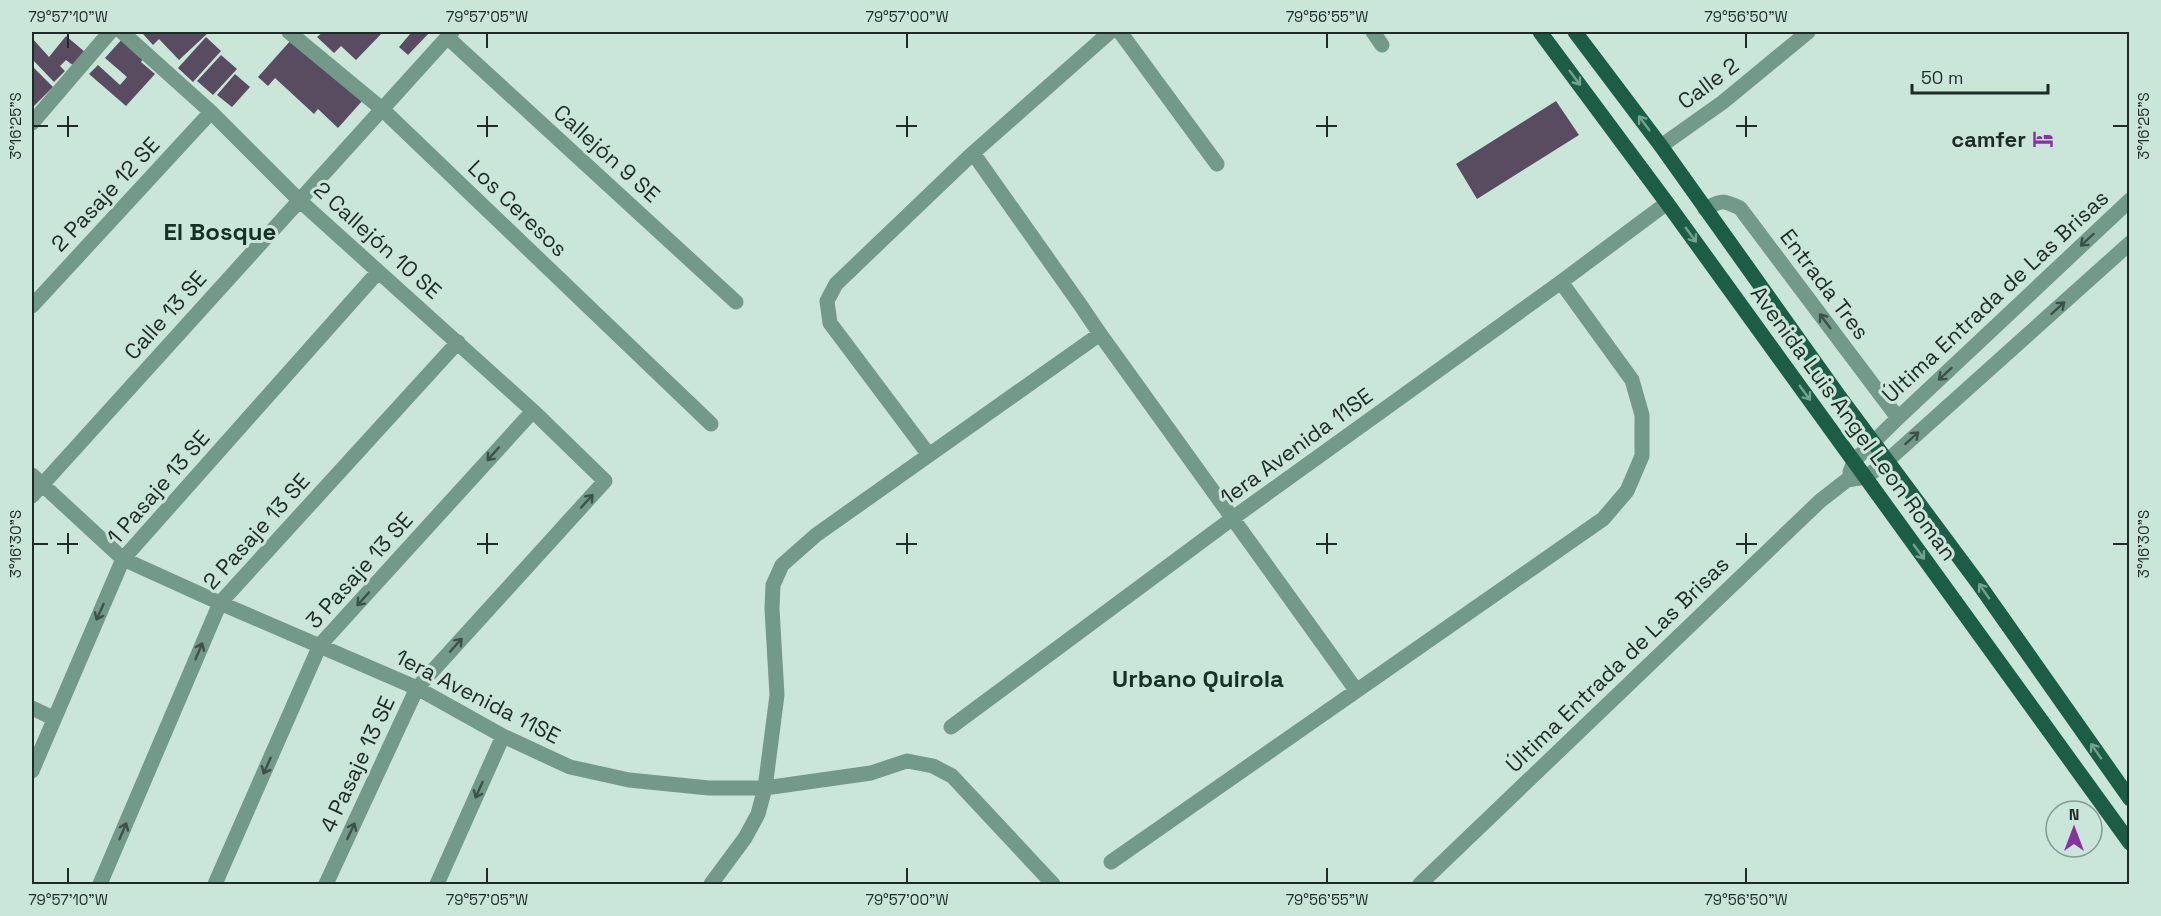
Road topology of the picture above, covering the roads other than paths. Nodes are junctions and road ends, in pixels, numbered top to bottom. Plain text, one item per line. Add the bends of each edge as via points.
1 (110, 32) edge
2 (123, 32) edge
3 (289, 32) edge
4 (1110, 32) edge
5 (1120, 32) edge
6 (1373, 32) edge
7 (1540, 32) edge
8 (1575, 32) edge
9 (1808, 32) edge
10 (450, 34) edge
11 (1382, 45) dead end
12 (382, 109) junction
13 (211, 112) junction
14 (32, 123) edge
15 (1661, 146) junction
16 (973, 153) junction
17 (1217, 164) dead end
18 (299, 200) junction
19 (2130, 200) edge
20 (1667, 203) junction
21 (1705, 209) junction
22 (2130, 243) edge
23 (378, 272) junction
24 (1561, 282) junction
25 (736, 302) dead end
26 (32, 306) edge
27 (1100, 334) junction
28 (458, 342) junction
29 (533, 411) junction
30 (1898, 418) junction
31 (711, 424) dead end
32 (1874, 443) junction
33 (929, 455) junction
34 (1887, 460) junction
35 (1854, 461) junction
36 (1866, 477) junction
37 (37, 480) edge
38 (1847, 480) junction
39 (605, 481) joint
40 (32, 496) edge
41 (1233, 518) junction
42 (123, 559) junction
43 (220, 603) junction
44 (320, 645) junction
45 (417, 688) junction
46 (1356, 690) junction
47 (32, 708) edge
48 (53, 718) junction
49 (951, 727) dead end
50 (503, 736) junction
51 (32, 771) edge
52 (765, 788) junction
53 (2130, 799) edge
54 (2130, 843) edge
55 (1111, 861) dead end
56 (100, 885) edge
57 (215, 885) edge
58 (326, 885) edge
59 (437, 885) edge
60 (711, 885) edge
61 (1053, 885) edge
62 (1420, 885) edge

1 - 14 street
2 - 13 street, 2 Callejón 10 SE
3 - 12 street, Los Ceresos
4 - 16 street
5 - 17 street
6 - 11 street
7 -> 20 main road, Avenida Luis Angel Leon Roman
15 -> 8 main road, Avenida Luis Angel Leon Roman
9 - 15 street, Calle 2 via 1723,102
10 - 12 street, Calle 13 SE
10 - 25 street, Callejón 9 SE
12 - 18 street, Calle 13 SE
12 - 31 street, Los Ceresos
13 - 18 street, 2 Callejón 10 SE
13 - 26 street, 2 Pasaje 12 SE
15 - 21 main road, Avenida Luis Angel Leon Roman
16 - 27 street
16 - 33 street via 836,284 828,301 830,323
18 - 23 street, 2 Callejón 10 SE
18 - 37 street, Calle 13 SE
19 -> 30 street, Última Entrada de Las Brisas
20 - 24 street, 1era Avenida 11SE
20 -> 35 main road, Avenida Luis Angel Leon Roman
30 -> 21 street, Entrada Tres via 1740,208 1725,201
21 - 32 main road, Avenida Luis Angel Leon Roman
34 -> 22 street
23 - 28 street, 2 Callejón 10 SE
23 - 42 street, 1 Pasaje 13 SE
24 - 41 street, 1era Avenida 11SE
24 - 46 street via 1632,380 1642,416 1642,456 1628,491 1603,519
27 - 33 street
27 - 41 street
28 - 29 street, 2 Callejón 10 SE
28 - 43 street, 2 Pasaje 13 SE
29 - 39 street, 2 Callejón 10 SE
29 -> 44 street, 3 Pasaje 13 SE
30 - 32 street, Última Entrada de Las Brisas
32 - 34 main road, Avenida Luis Angel Leon Roman
32 - 35 street, Última Entrada de Las Brisas
33 - 52 street via 816,535 782,566 773,585 777,695
34 - 36 street
53 -> 34 main road, Avenida Luis Angel Leon Roman
35 - 36 main road, Avenida Luis Angel Leon Roman
35 - 38 street, Última Entrada de Las Brisas
36 - 38 street, Última Entrada de Las Brisas
36 -> 54 main road, Avenida Luis Angel Leon Roman
37 - 40 street, Calle 13 SE
37 - 42 street, 1era Avenida 11SE
38 - 62 street, Última Entrada de Las Brisas via 1820,501
45 -> 39 street, 4 Pasaje 13 SE
41 - 46 street
41 - 49 street, 1era Avenida 11SE
42 - 43 street, 1era Avenida 11SE
42 -> 48 street, 1 Pasaje 13 SE
43 - 44 street, 1era Avenida 11SE
56 -> 43 street, 2 Pasaje 13 SE
44 - 45 street, 1era Avenida 11SE
44 -> 57 street, 3 Pasaje 13 SE
45 - 50 street, 1era Avenida 11SE
58 -> 45 street, 4 Pasaje 13 SE
46 - 55 street
47 - 48 street
48 - 51 street, 1 Pasaje 13 SE
50 - 52 street, 1era Avenida 11SE via 570,767 629,780 709,788
50 -> 59 street
52 - 60 street via 758,814 745,838
52 - 61 street, 1era Avenida 11SE via 871,773 907,761 933,766 952,776

